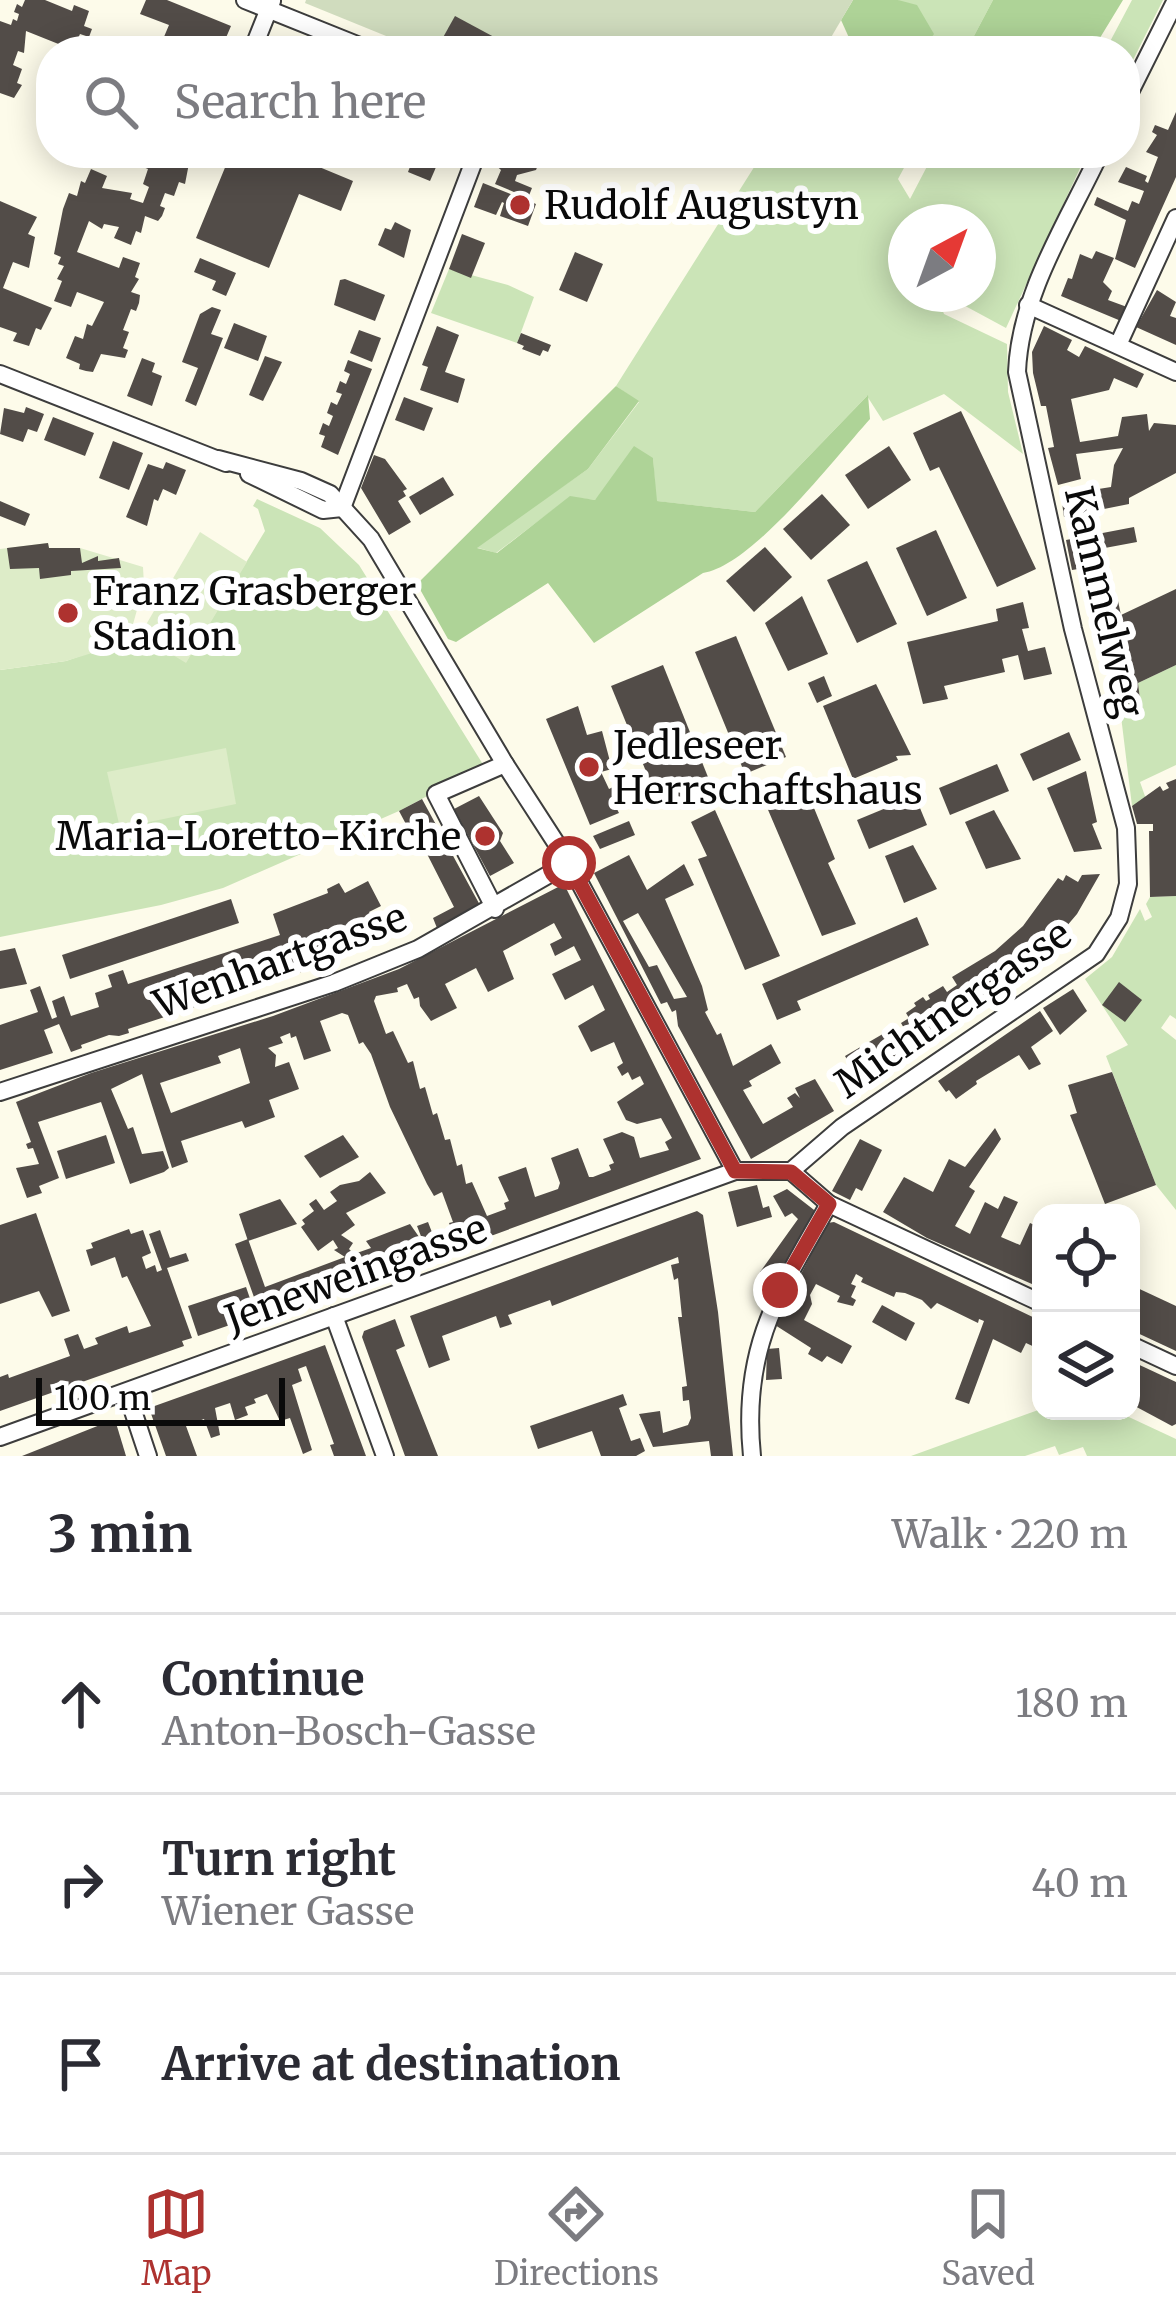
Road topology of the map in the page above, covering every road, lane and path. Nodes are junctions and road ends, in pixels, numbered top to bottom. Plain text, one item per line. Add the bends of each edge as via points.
1 (245, 0) edge
2 (1176, 0) edge
3 (270, 5) edge
4 (258, 36) edge
5 (323, 36) edge
6 (1140, 72) edge
7 (471, 168) edge
8 (1093, 168) edge
9 (1176, 218) edge
10 (1028, 305) junction
11 (1118, 345) junction
12 (1176, 372) edge
13 (0, 374) edge
14 (342, 508) junction
15 (505, 764) junction
16 (569, 863) junction
17 (1128, 884) joint
18 (495, 909) junction
19 (0, 1092) edge
20 (735, 1171) junction
21 (791, 1172) junction
22 (829, 1204) junction
23 (1032, 1299) edge
24 (334, 1316) junction
25 (1140, 1349) edge
26 (1176, 1366) edge
27 (127, 1393) junction
28 (0, 1437) edge
29 (148, 1456) edge
30 (385, 1456) edge
31 (752, 1456) edge

1 - 3 street
2 - 6 street
3 - 4 street
3 - 5 street
7 - 14 street
8 - 10 street, Kammelweg
9 - 11 street
10 - 11 street
10 - 17 street, Kammelweg via 1018,336 1020,397 1126,828
11 - 12 street
13 - 14 street via 323,510
14 - 15 street via 412,602
15 - 16 street
15 - 18 street via 436,794
16 - 18 street, Wenhartgasse
16 - 20 street
17 - 21 street, Michtnergasse via 1096,954 842,1127
18 - 19 street, Wenhartgasse via 334,983
20 - 21 street
20 - 24 street, Jeneweingasse
21 - 22 street
22 - 23 street
22 - 31 street via 756,1350
24 - 27 street, Jeneweingasse
24 - 30 street
25 - 26 street
27 - 28 street, Jeneweingasse
27 - 29 street

